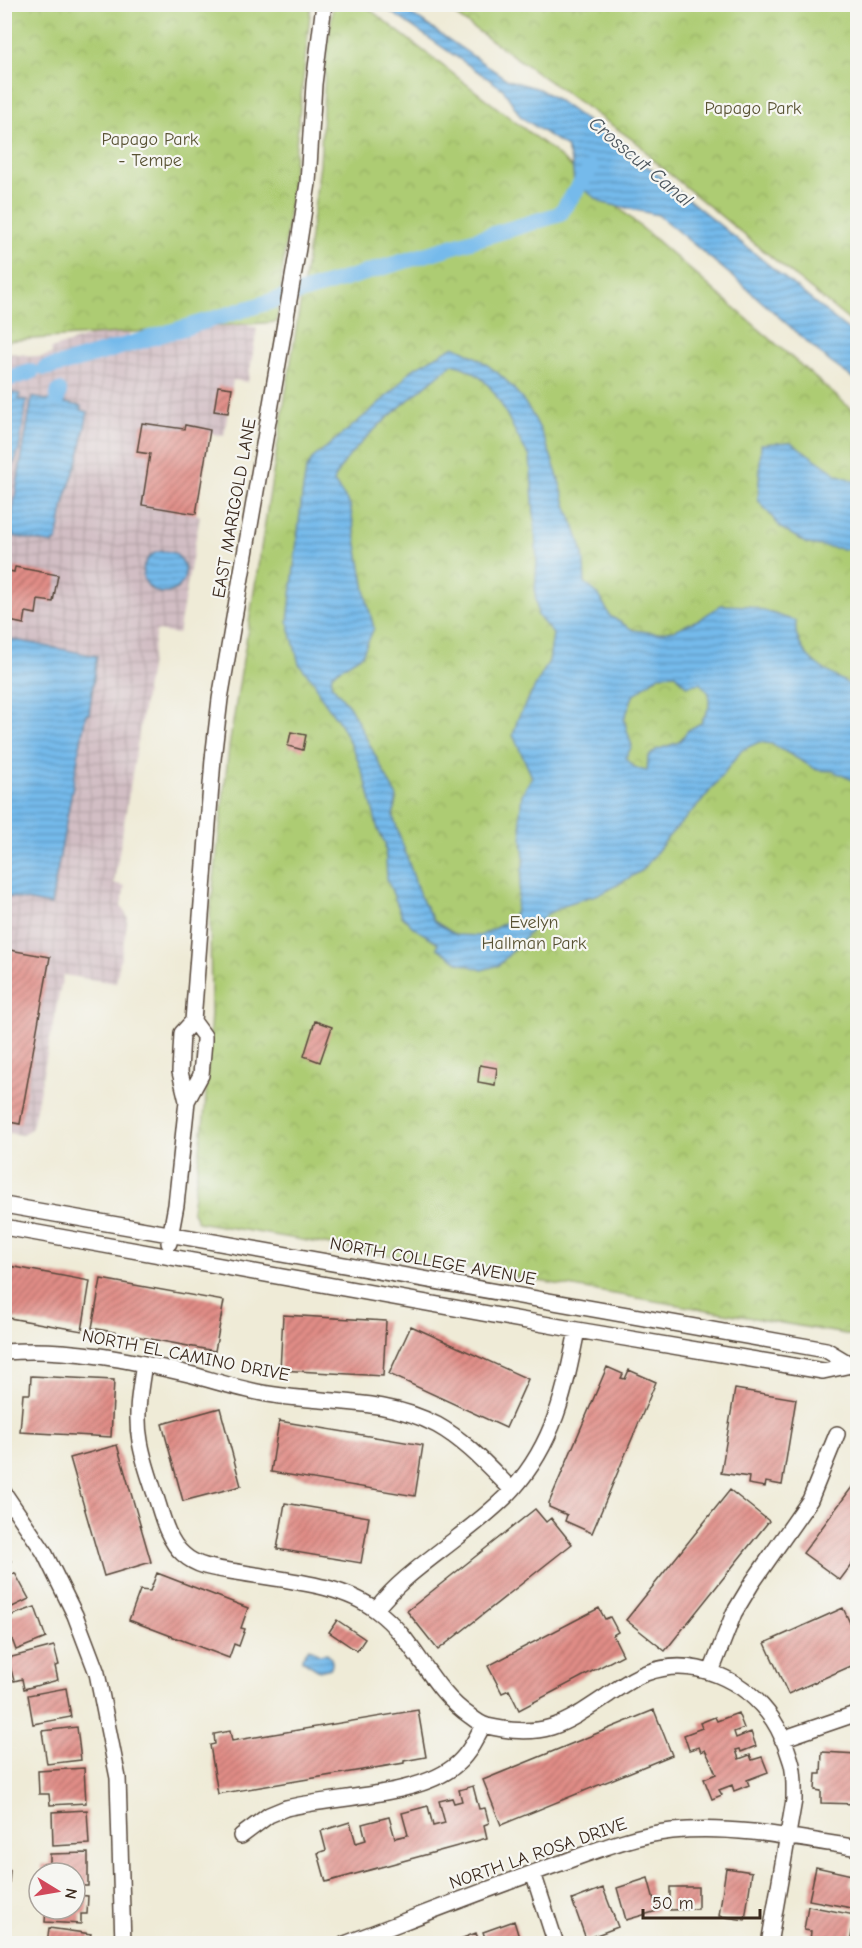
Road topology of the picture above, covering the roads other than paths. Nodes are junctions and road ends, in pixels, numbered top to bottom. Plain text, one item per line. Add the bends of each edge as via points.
1 (324, 4) edge
2 (193, 1021) junction
3 (187, 1101) junction
4 (4, 1205) edge
5 (4, 1227) edge
6 (171, 1234) junction
7 (167, 1255) junction
8 (577, 1330) junction
9 (4, 1352) edge
10 (144, 1364) junction
11 (854, 1366) edge
12 (837, 1434) dead end
13 (512, 1490) junction
14 (4, 1493) edge
15 (376, 1610) junction
16 (711, 1672) junction
17 (858, 1713) edge
18 (483, 1725) junction
19 (782, 1739) junction
20 (241, 1836) dead end
21 (788, 1837) junction
22 (858, 1848) edge
23 (533, 1873) junction
24 (123, 1944) edge
25 (345, 1944) edge
26 (556, 1944) edge
27 (769, 1944) edge

1 - 2 street, EAST MARIGOLD LANE via 308,183 219,709
2 - 3 street, EAST MARIGOLD LANE via 182,1033 180,1072
2 - 3 street, EAST MARIGOLD LANE via 204,1041 201,1076
3 - 6 street, EAST MARIGOLD LANE
4 - 6 street, NORTH COLLEGE AVENUE
5 - 7 street, NORTH COLLEGE AVENUE
6 - 7 street, EAST MARIGOLD LANE
6 - 11 street, NORTH COLLEGE AVENUE via 826,1350
7 - 8 street, NORTH COLLEGE AVENUE
8 - 11 street, NORTH COLLEGE AVENUE via 824,1371
8 - 13 street via 557,1416 538,1454
9 - 10 street, NORTH EL CAMINO DRIVE via 49,1350
10 - 13 street, NORTH EL CAMINO DRIVE via 268,1394 348,1401 406,1412 437,1425 467,1445
10 - 15 street via 138,1414 140,1441 165,1523 181,1552 192,1562 212,1568 317,1586 354,1597
12 - 16 street via 810,1500 734,1613
13 - 15 street via 407,1576
14 - 24 street via 44,1552 97,1674 118,1778
15 - 18 street via 393,1624 439,1689
16 - 18 street via 693,1668 648,1672 552,1728 520,1731
16 - 19 street via 754,1698
17 - 19 street
18 - 20 street via 458,1764 434,1778 406,1788 286,1808 269,1815
19 - 21 street via 794,1782
21 - 22 street, NORTH LA ROSA DRIVE
21 - 23 street, NORTH LA ROSA DRIVE via 724,1829 670,1832 629,1839
21 - 27 street
23 - 25 street, NORTH LA ROSA DRIVE
23 - 26 street

